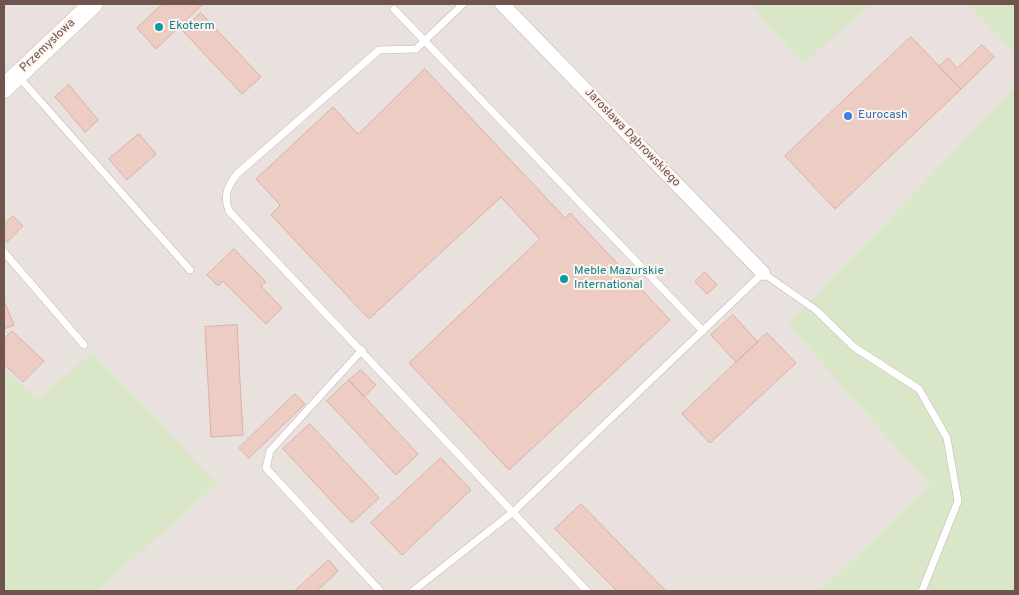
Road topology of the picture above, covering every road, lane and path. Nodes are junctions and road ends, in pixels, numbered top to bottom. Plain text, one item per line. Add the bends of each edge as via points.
1 (93, 4) edge
2 (463, 4) edge
3 (502, 4) edge
4 (394, 9) dead end
5 (426, 41) junction
6 (18, 76) junction
7 (4, 88) edge
8 (4, 252) edge
9 (190, 270) dead end
10 (763, 273) junction
11 (703, 331) junction
12 (84, 345) dead end
13 (362, 350) junction
14 (513, 512) junction
15 (380, 591) edge
16 (415, 591) edge
17 (587, 591) edge
18 (922, 591) edge

1 - 6 street, Przemysłowa
2 - 5 lane
3 - 10 street, Jarosława Dąbrowskiego
4 - 5 lane
5 - 11 lane
5 - 13 lane via 416,49 379,50 237,174 226,193 229,211
6 - 7 street, Przemysłowa
6 - 9 lane
8 - 12 lane
10 - 11 lane
10 - 18 lane via 816,310 854,347 919,389 947,438 958,501
11 - 14 lane
13 - 14 lane
13 - 15 lane via 270,451 266,468
14 - 16 lane
14 - 17 lane

